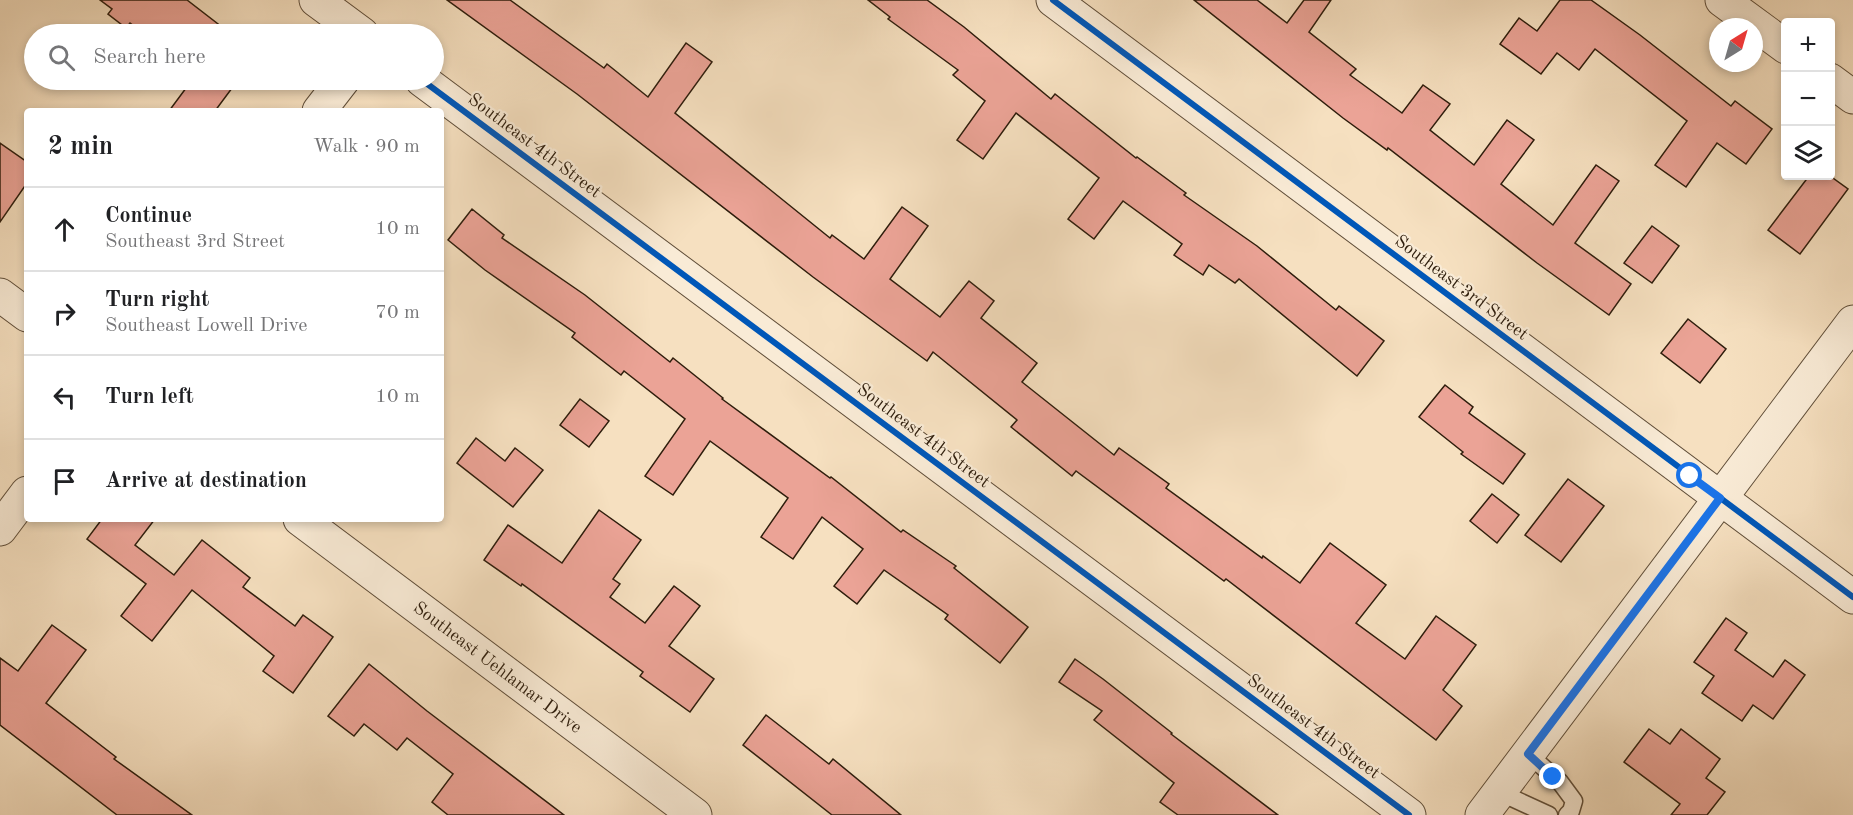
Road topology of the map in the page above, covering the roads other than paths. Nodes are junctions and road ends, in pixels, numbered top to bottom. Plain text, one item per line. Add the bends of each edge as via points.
1 (316, 0) edge
2 (1053, 0) edge
3 (1722, 0) edge
4 (348, 24) edge
5 (1781, 44) edge
6 (1835, 84) edge
7 (335, 90) edge
8 (435, 90) edge
9 (1853, 97) edge
10 (321, 108) edge
11 (0, 295) edge
12 (24, 313) edge
13 (1853, 322) edge
14 (24, 497) edge
15 (1720, 498) junction
16 (304, 522) edge
17 (0, 529) edge
18 (1853, 597) edge
19 (1528, 754) junction
20 (1490, 804) edge
21 (695, 815) edge
22 (1409, 815) edge
23 (1549, 815) edge
24 (1567, 815) edge

1 - 4 street
2 - 15 street, Southeast 3rd Street
3 - 5 street
6 - 9 street
7 - 10 street
8 - 22 street, Southeast 4th Street
11 - 12 street
13 - 15 street
14 - 17 street
15 - 18 street, Southeast 3rd Street
15 - 19 street
16 - 21 street, Southeast Uehlamar Drive
19 - 20 street
19 - 24 lane via 1575,801
20 - 23 lane

